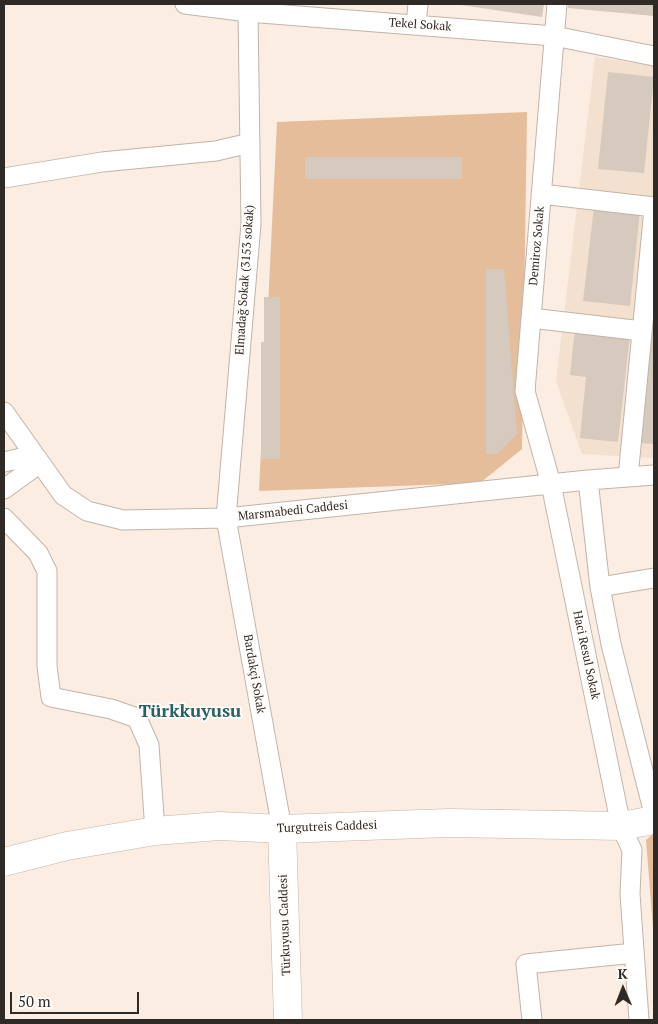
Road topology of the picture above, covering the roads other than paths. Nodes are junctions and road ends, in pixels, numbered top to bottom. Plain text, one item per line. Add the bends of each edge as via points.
1 (185, 4) edge
2 (418, 4) edge
3 (557, 4) edge
4 (248, 12) junction
5 (416, 25) junction
6 (554, 36) junction
7 (654, 56) edge
8 (250, 143) junction
9 (4, 178) edge
10 (541, 194) junction
11 (654, 208) edge
12 (531, 318) junction
13 (642, 331) junction
14 (4, 412) edge
15 (37, 459) junction
16 (4, 462) edge
17 (654, 475) edge
18 (628, 477) junction
19 (588, 480) junction
20 (550, 484) junction
21 (4, 488) edge
22 (4, 518) edge
23 (226, 518) junction
24 (654, 578) edge
25 (600, 587) junction
26 (654, 814) edge
27 (654, 820) edge
28 (621, 826) junction
29 (282, 829) junction
30 (155, 831) junction
31 (4, 862) edge
32 (634, 953) junction
33 (288, 1020) edge
34 (532, 1020) edge
35 (639, 1020) edge

1 - 4 street, Tekel Sokak
2 - 5 street
3 - 6 street, Demiroz Sokak
4 - 5 street, Tekel Sokak
4 - 8 street, Elmadağ Sokak (3153 sokak)
5 - 6 street, Tekel Sokak
6 - 7 street, Tekel Sokak
6 - 10 street, Demiroz Sokak
8 - 9 street via 216,151 102,162
8 - 23 street, Elmadağ Sokak (3153 sokak) via 251,224
10 - 11 street
10 - 12 street, Demiroz Sokak
11 - 13 street
12 - 13 street
12 - 20 street, Demiroz Sokak via 525,390
13 - 18 street
14 - 15 street, Marsmabedi Caddesi
15 - 16 street
15 - 21 street
15 - 23 street, Marsmabedi Caddesi via 63,495 87,511 123,520
17 - 18 street, Marsmabedi Caddesi
18 - 19 street, Marsmabedi Caddesi
19 - 20 street, Marsmabedi Caddesi
19 - 25 street
20 - 23 street, Marsmabedi Caddesi
20 - 28 street, Haci Resul Sokak
22 - 30 street via 38,553 47,571 48,666 52,697 111,709 137,718 148,745
23 - 29 street, Bardakçi Sokak
24 - 25 street
25 - 26 street
27 - 28 main road, Turgutreis Caddesi
28 - 29 main road, Turgutreis Caddesi via 449,823
28 - 32 street, Haci Resul Sokak via 632,850 630,894
29 - 30 main road, Turgutreis Caddesi via 219,826
29 - 33 main road, Türkuyusu Caddesi
30 - 31 main road, Turgutreis Caddesi via 67,846
32 - 34 street via 526,964
32 - 35 street, Haci Resul Sokak

